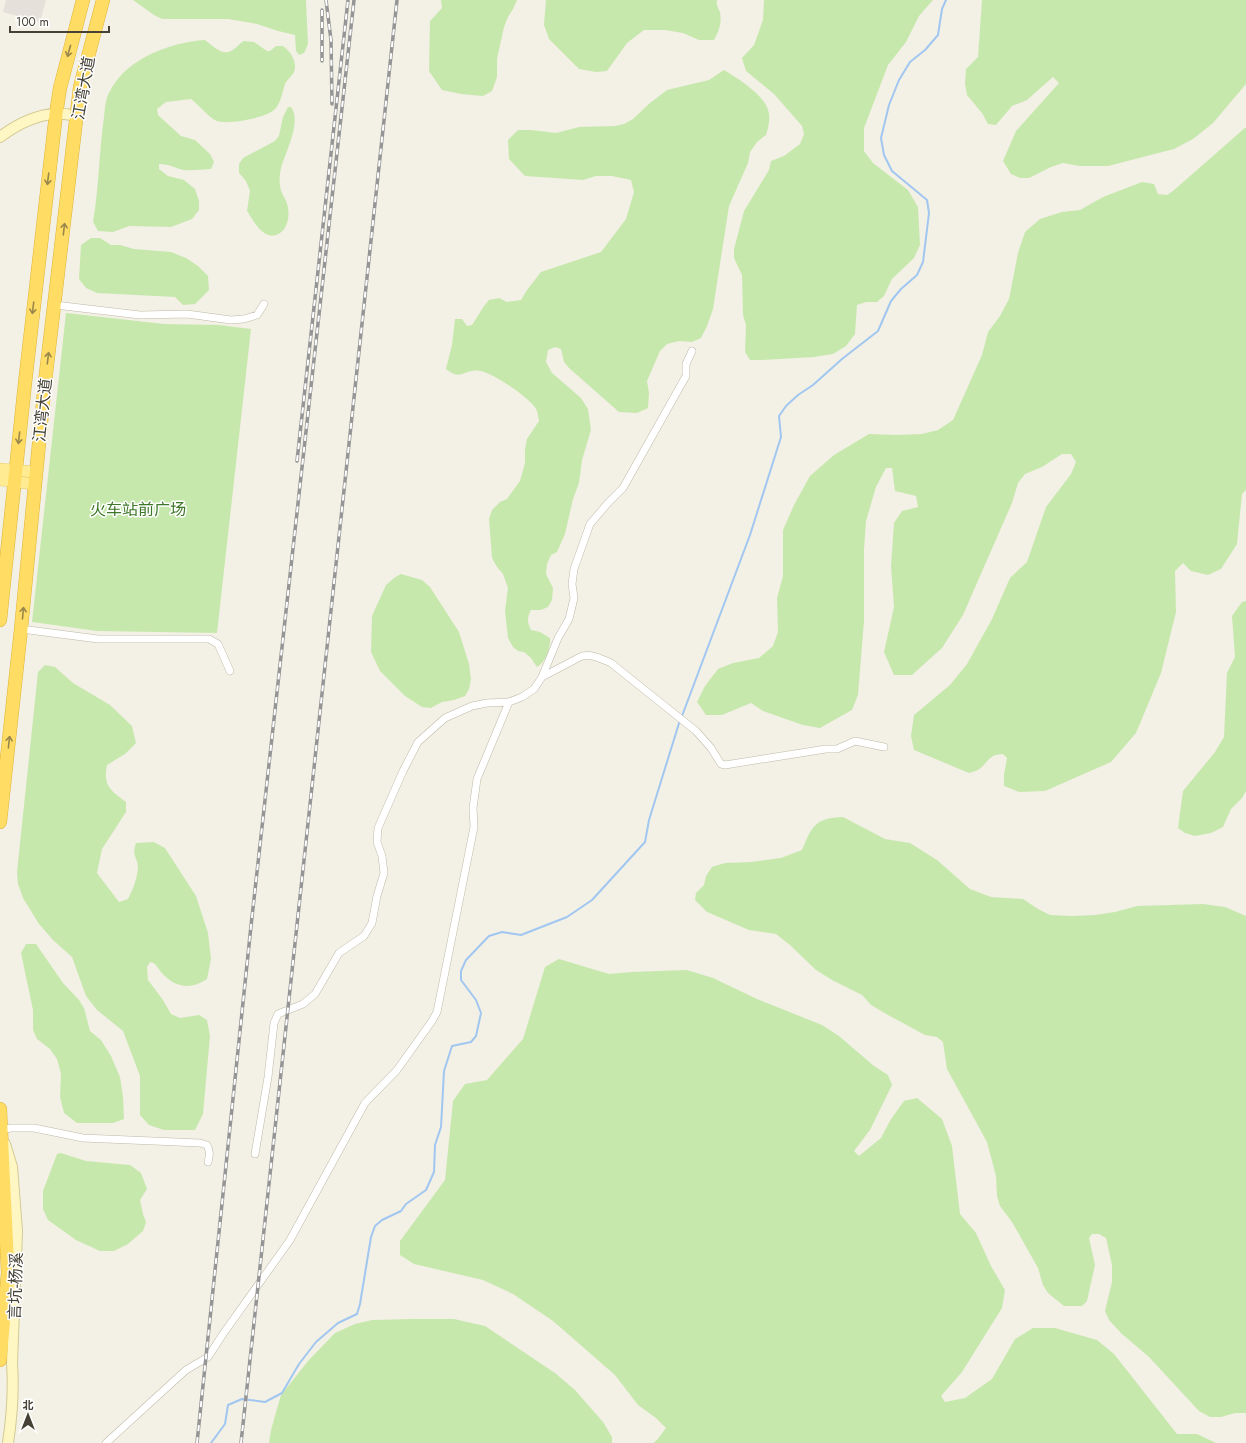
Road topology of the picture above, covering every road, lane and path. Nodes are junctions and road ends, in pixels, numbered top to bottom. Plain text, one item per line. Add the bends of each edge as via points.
1 (83, 0) edge
2 (103, 0) edge
3 (56, 114) junction
4 (77, 116) junction
5 (0, 137) edge
6 (264, 304) dead end
7 (55, 305) junction
8 (692, 352) dead end
9 (0, 469) edge
10 (14, 476) junction
11 (35, 478) junction
12 (0, 480) edge
13 (0, 620) edge
14 (21, 629) junction
15 (230, 671) dead end
16 (542, 677) junction
17 (509, 702) junction
18 (884, 747) dead end
19 (0, 822) edge
20 (0, 1109) edge
21 (0, 1131) edge
22 (255, 1154) dead end
23 (208, 1162) dead end
24 (0, 1360) edge
25 (8, 1443) edge
26 (106, 1443) edge

1 -> 3 highway, 江湾大道 via 60,88
2 - 4 highway, 江湾大道 via 80,87
3 - 4 main road
3 - 5 main road via 24,122
3 -> 10 highway, 江湾大道
7 -> 4 highway, 江湾大道
6 - 7 street via 257,315 242,320 187,314 140,315
11 -> 7 highway, 江湾大道
8 - 16 street via 686,364 686,376 623,488 590,524 574,573 574,598 569,619
9 - 10 main road
10 - 11 main road
10 - 12 main road
10 - 13 highway, 江湾大道
14 -> 11 highway, 江湾大道
14 - 15 street via 98,639 209,638 218,644
19 -> 14 highway, 江湾大道
16 - 17 street via 534,690
16 - 18 street via 582,656 593,656 611,663 696,731 721,764 725,765 826,748 837,749 855,740
17 - 22 street via 472,706 445,718 418,742 410,755 378,828 377,842 384,873 372,923 364,936 339,953 315,994 303,1004 278,1014 274,1023
17 - 26 street via 477,779 473,808 474,827 437,1012 397,1070 365,1103 290,1240 212,1352 186,1370
20 - 21 highway
21 - 23 street via 11,1128 34,1128 83,1138 200,1142 207,1145 210,1155
21 - 24 highway via 8,1273
21 - 25 main road, 言坑-杨溪 via 12,1167 17,1231 12,1363 14,1384

